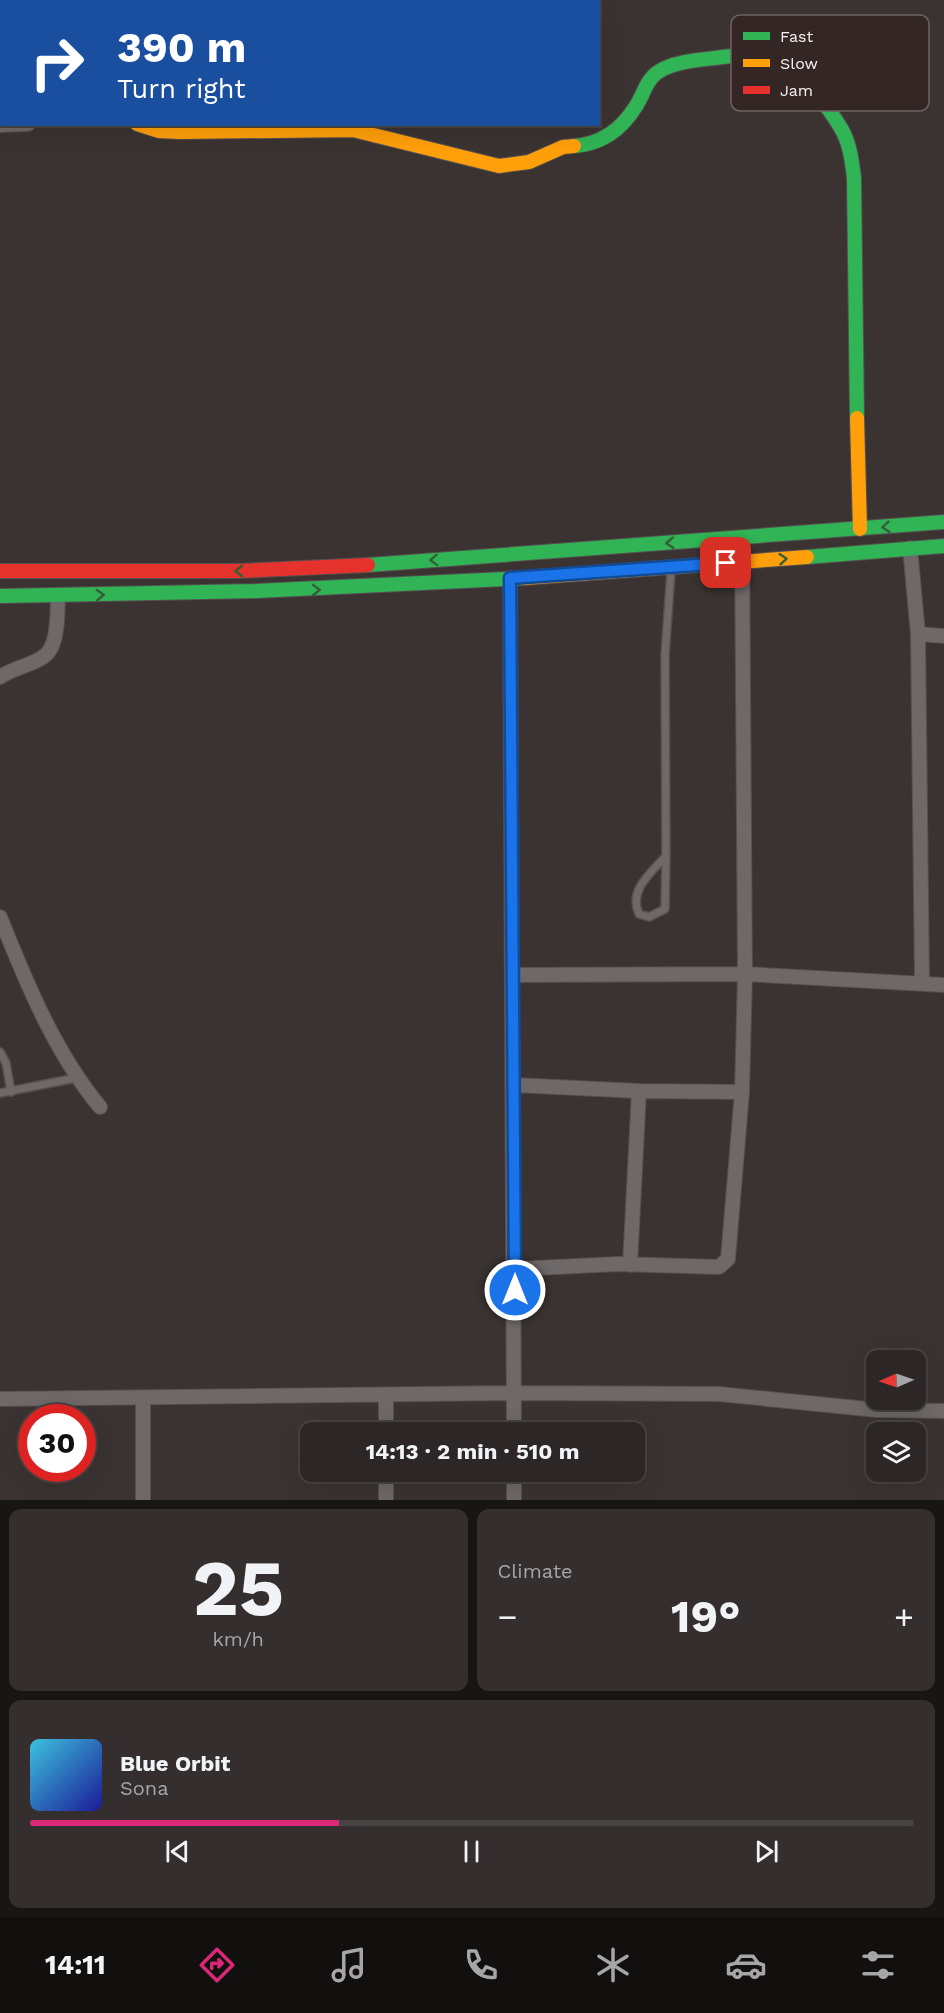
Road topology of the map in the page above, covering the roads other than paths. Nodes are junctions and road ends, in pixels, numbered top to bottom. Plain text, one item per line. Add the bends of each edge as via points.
1 (731, 56) edge
2 (829, 111) edge
3 (143, 126) edge
4 (944, 522) edge
5 (860, 529) junction
6 (742, 538) junction
7 (944, 546) edge
8 (910, 548) junction
9 (463, 560) junction
10 (744, 562) junction
11 (671, 566) junction
12 (0, 571) edge
13 (510, 578) junction
14 (465, 580) junction
15 (0, 596) edge
16 (58, 598) junction
17 (918, 634) junction
18 (944, 636) edge
19 (0, 678) edge
20 (666, 855) junction
21 (0, 917) edge
22 (745, 974) junction
23 (514, 975) junction
24 (922, 983) junction
25 (944, 985) edge
26 (0, 1052) edge
27 (76, 1078) junction
28 (514, 1085) junction
29 (639, 1091) junction
30 (11, 1092) junction
31 (742, 1092) junction
32 (0, 1093) edge
33 (100, 1107) dead end
34 (630, 1264) junction
35 (515, 1269) junction
36 (515, 1393) junction
37 (386, 1396) junction
38 (143, 1398) junction
39 (0, 1399) edge
40 (944, 1411) edge
41 (386, 1422) edge
42 (514, 1422) edge
43 (386, 1482) edge
44 (514, 1482) edge
45 (143, 1500) edge
46 (386, 1500) edge
47 (514, 1500) edge

1 - 3 main road via 674,64 659,71 649,80 636,107 608,137 589,145 563,147 514,165 499,166 353,130 180,132
2 - 5 main road via 842,130 854,178
4 -> 5 main road
5 - 6 main road
6 -> 9 main road
6 - 10 street
7 - 8 main road
10 -> 8 main road
8 - 17 street
9 -> 12 main road via 240,571
9 - 14 main road
10 - 11 main road
10 - 22 street
11 - 13 main road
11 - 20 lane via 664,655
13 - 14 main road
13 - 23 street
16 -> 14 main road via 327,590
15 - 16 main road
16 - 19 street via 57,623 45,657 14,668
17 - 18 street
17 - 24 street
20 - 20 lane via 665,909 649,917 639,914 634,904 636,891
21 - 27 street via 18,964
22 - 23 street
22 - 24 street
22 - 31 street
23 - 28 street
24 - 25 street
26 - 30 lane
27 - 30 lane
27 - 33 street
28 - 29 street
28 - 35 street
29 - 31 street
29 - 34 street
30 - 32 lane
31 - 34 street via 728,1259 719,1267
34 - 35 street
35 - 36 street
36 - 37 street
36 - 40 street via 719,1394 877,1410
36 - 42 street
37 - 38 street
37 - 41 street
38 - 39 street
38 - 45 street
43 - 46 street
44 - 47 street

